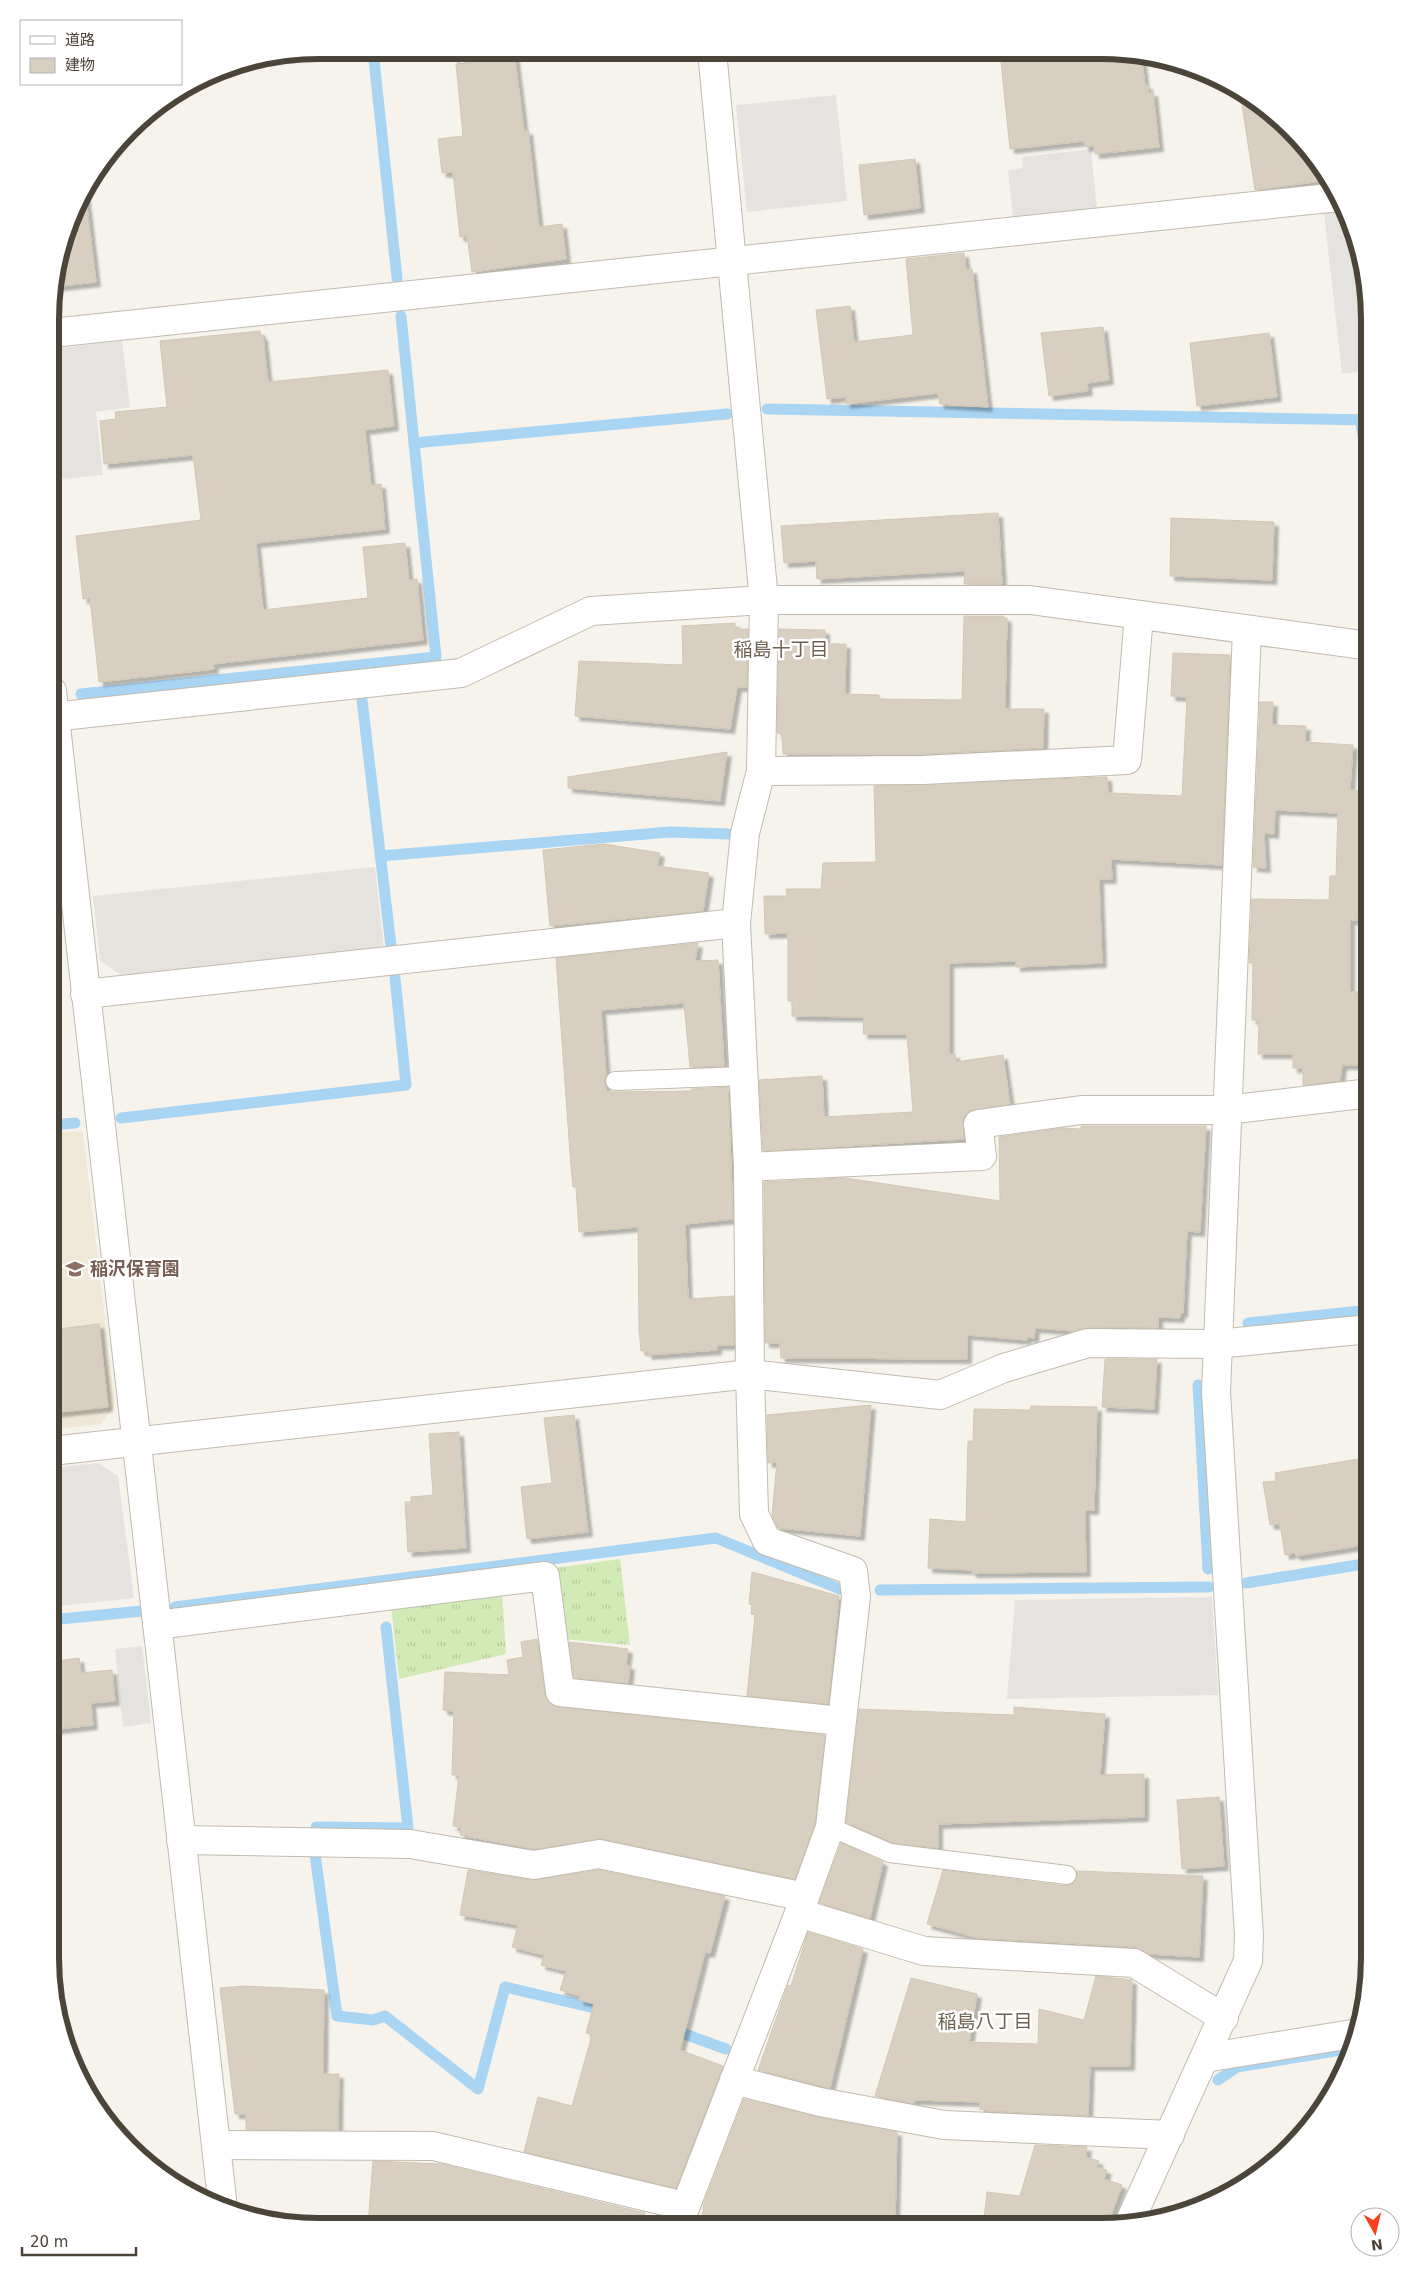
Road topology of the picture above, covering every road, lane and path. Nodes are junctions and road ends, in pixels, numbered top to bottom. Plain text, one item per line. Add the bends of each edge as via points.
1 (713, 59) edge
2 (1331, 198) edge
3 (733, 261) junction
4 (59, 332) edge
5 (764, 600) junction
6 (1140, 615) junction
7 (1247, 630) junction
8 (1361, 645) edge
9 (59, 707) edge
10 (59, 762) edge
11 (761, 770) junction
12 (736, 923) junction
13 (85, 994) junction
14 (743, 1076) junction
15 (616, 1081) dead end
16 (1361, 1094) edge
17 (1227, 1110) junction
18 (748, 1167) junction
19 (1361, 1329) edge
20 (1217, 1344) junction
21 (750, 1374) junction
22 (136, 1441) junction
23 (59, 1450) edge
24 (157, 1625) junction
25 (841, 1722) junction
26 (830, 1827) junction
27 (181, 1840) junction
28 (1067, 1875) dead end
29 (802, 1905) junction
30 (1224, 2018) junction
31 (1349, 2034) edge
32 (1205, 2058) junction
33 (734, 2080) junction
34 (1170, 2135) junction
35 (216, 2145) junction
36 (222, 2199) edge
37 (681, 2216) edge
38 (1132, 2216) edge

1 - 3 street
2 - 3 street
3 - 4 street
3 - 5 street
5 - 6 street via 1030,600
5 - 9 street via 591,612 461,672
5 - 11 street
6 - 7 street
6 - 11 street via 1127,760 924,770
7 - 8 street
7 - 17 street
10 - 13 street
11 - 12 street via 745,833
12 - 13 street
12 - 14 street
13 - 22 street
14 - 15 lane
14 - 18 street
16 - 17 street
17 - 18 street via 1081,1110 978,1124 982,1156
17 - 20 street
18 - 21 street
19 - 20 street
20 - 21 street via 1088,1343 1004,1368 940,1395
20 - 30 street via 1216,1392 1249,1936 1248,1961
21 - 22 street
21 - 25 street via 754,1514 767,1541 853,1571 856,1597
22 - 23 street
22 - 24 street
24 - 25 street via 545,1576 560,1692
24 - 27 street
25 - 26 street
26 - 28 lane via 890,1853
26 - 29 street
27 - 29 street via 410,1844 534,1865 599,1854
27 - 35 street
29 - 30 street via 924,1951 1134,1963
29 - 33 street
30 - 32 street
31 - 32 street
32 - 34 street
33 - 34 street via 820,2102 944,2125
33 - 37 street
34 - 38 street
35 - 36 street
35 - 37 street via 433,2146

